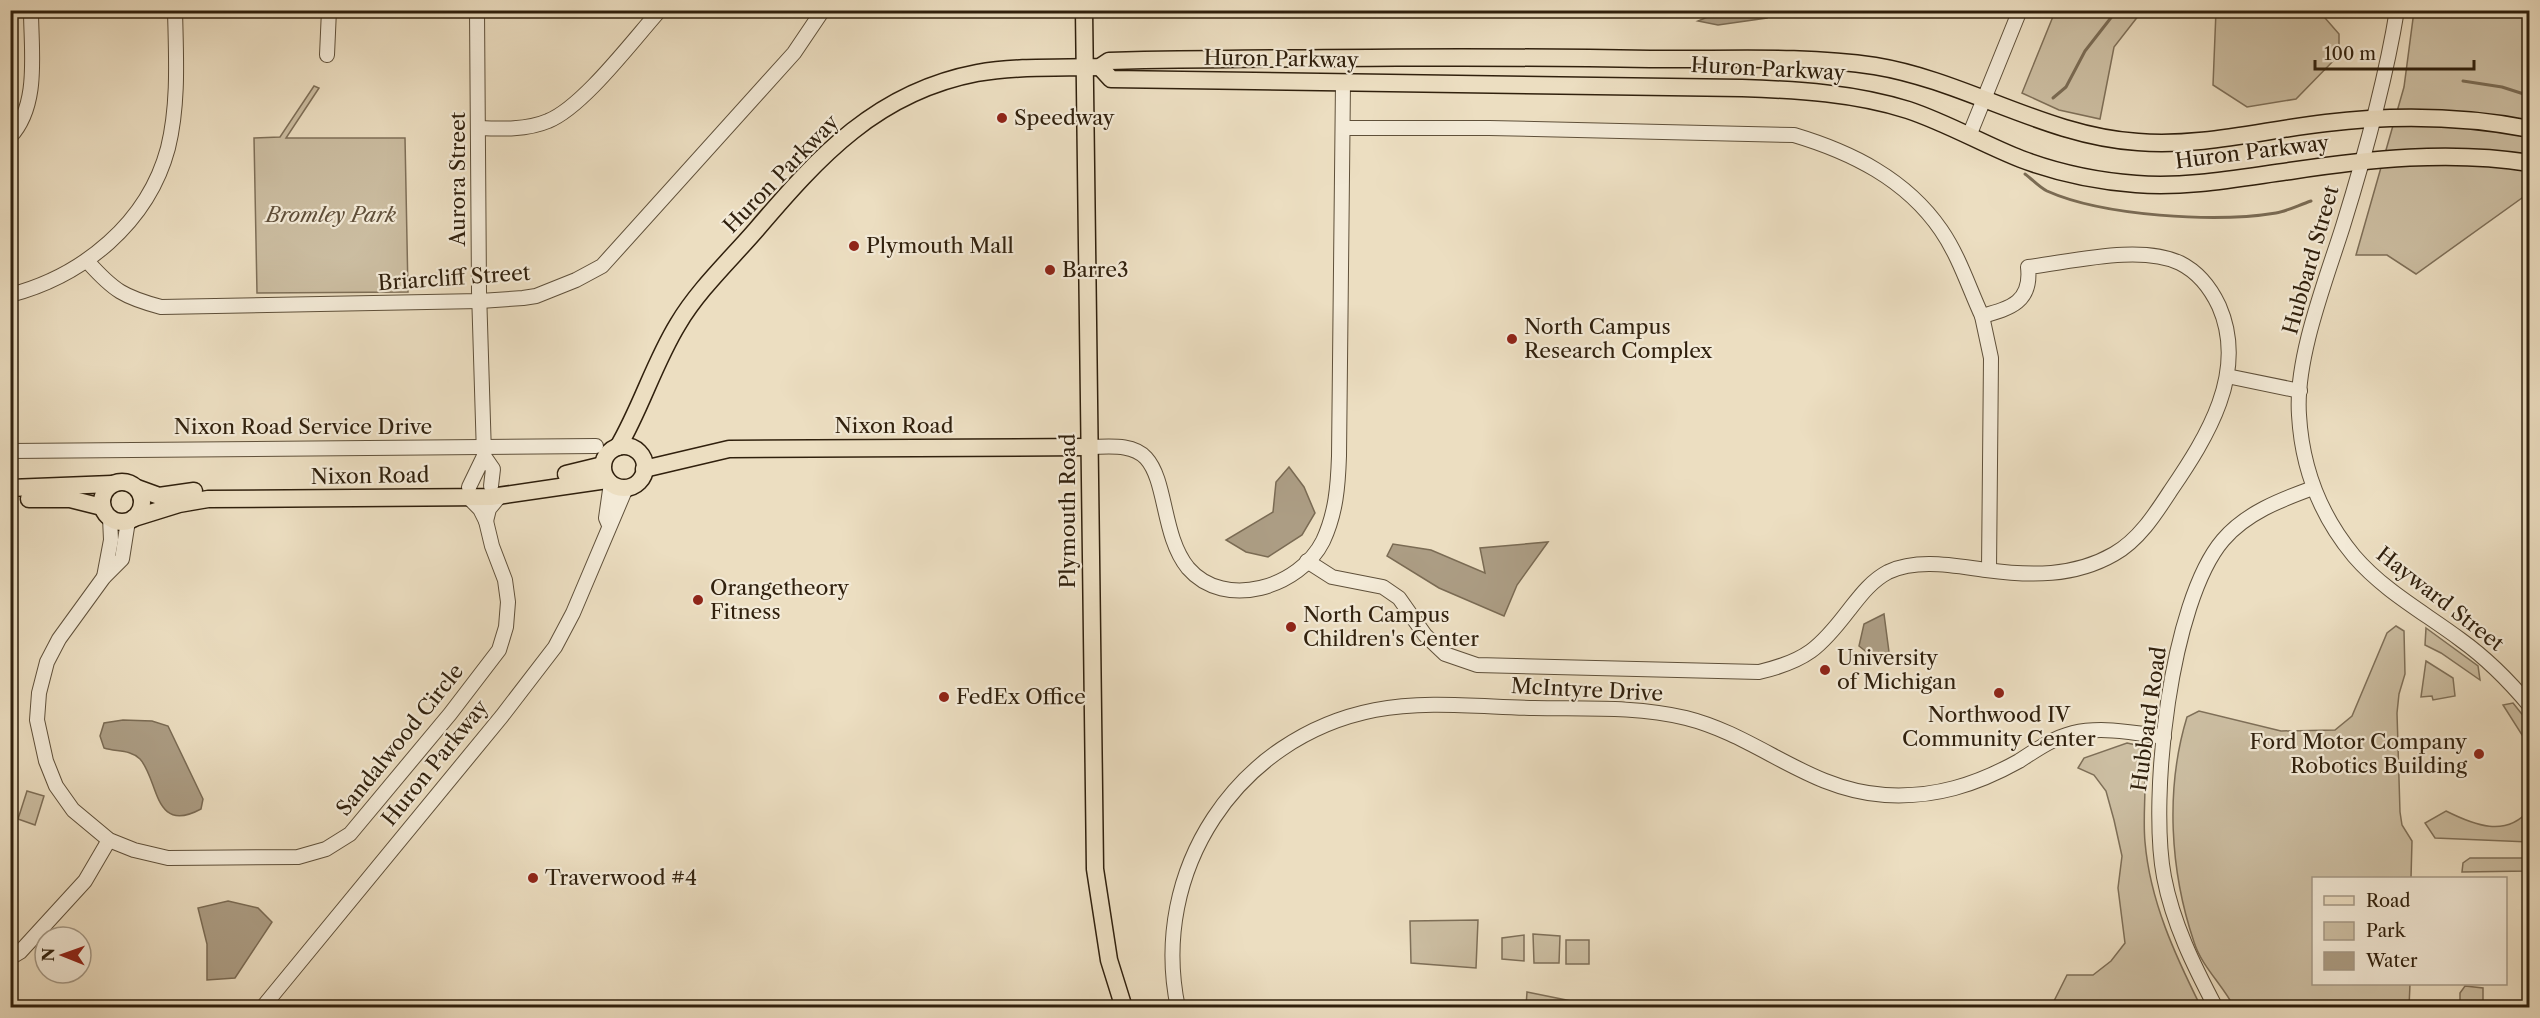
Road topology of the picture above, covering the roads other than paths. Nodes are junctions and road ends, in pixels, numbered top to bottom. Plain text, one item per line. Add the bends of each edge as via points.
1 (31, 10) edge
2 (175, 10) edge
3 (329, 10) edge
4 (477, 10) edge
5 (660, 10) edge
6 (823, 10) edge
7 (1084, 10) edge
8 (2020, 10) edge
9 (2397, 10) edge
10 (327, 55) dead end
11 (1359, 58) junction
12 (1629, 58) junction
13 (1093, 67) junction
14 (1343, 82) junction
15 (1628, 87) junction
16 (1984, 99) junction
17 (2374, 119) junction
18 (479, 128) junction
19 (1343, 128) junction
20 (2529, 129) edge
21 (1969, 136) junction
22 (10, 137) edge
23 (2362, 162) junction
24 (2529, 163) edge
25 (88, 262) junction
26 (10, 295) edge
27 (480, 302) junction
28 (1982, 316) junction
29 (653, 371) junction
30 (2227, 376) junction
31 (2300, 391) junction
32 (596, 446) dead end
33 (618, 447) junction
34 (1089, 447) junction
35 (10, 451) edge
36 (484, 452) junction
37 (642, 460) junction
38 (612, 479) junction
39 (112, 484) junction
40 (10, 488) edge
41 (137, 488) junction
42 (2313, 489) junction
43 (495, 492) junction
44 (465, 494) junction
45 (10, 499) edge
46 (106, 513) junction
47 (131, 519) junction
48 (486, 521) junction
49 (1307, 561) junction
50 (1989, 570) junction
51 (104, 576) junction
52 (2529, 706) edge
53 (2164, 737) junction
54 (109, 840) junction
55 (10, 958) edge
56 (262, 1008) edge
57 (1124, 1008) edge
58 (1178, 1008) edge
59 (2216, 1008) edge

1 - 22 street via 28,106
2 - 25 street via 175,108 168,150 150,191 125,227
3 - 10 street
4 - 18 street, Aurora Street
5 - 18 street via 577,104 548,122 508,129
6 - 27 street, Briarcliff Street via 794,53 602,266 536,296
7 - 13 main road, Plymouth Road
8 - 16 street
9 - 17 street, Hubbard Street
11 - 12 main road, Huron Parkway
11 - 13 main road, Huron Parkway via 1109,61
11 - 14 main road via 1348,66
12 - 15 main road
12 - 16 main road, Huron Parkway via 1874,66 1925,78
13 - 14 main road, Huron Parkway via 1112,79
13 - 29 main road, Huron Parkway via 977,74 943,82 883,107 833,146 781,200 679,322
13 - 34 main road, Plymouth Road
14 - 15 main road, Huron Parkway
14 - 19 street
15 - 21 main road, Huron Parkway via 1798,90 1851,95 1910,111
16 - 17 main road, Huron Parkway via 2070,131 2139,142 2196,142
16 - 21 street
17 - 20 main road, Huron Parkway via 2466,121
17 - 23 street, Hubbard Street
18 - 27 street, Aurora Street
19 - 28 street via 1794,135 1831,146 1868,164 1899,186 1940,228
19 - 49 street via 1338,500 1322,542
21 - 23 main road, Huron Parkway via 2045,167 2087,178 2137,184 2203,183
23 - 24 main road, Huron Parkway via 2462,156
23 - 31 street, Hubbard Street via 2315,315
25 - 26 street via 41,287
25 - 27 street, Briarcliff Street via 109,285 128,298 161,308
27 - 36 street, Aurora Street
28 - 30 street via 2019,301 2029,280 2028,267 2100,257 2159,256 2180,263 2200,277 2215,298 2226,323
28 - 50 street via 1991,358
29 - 33 main road, Huron Parkway
29 - 37 main road, Huron Parkway via 639,430
30 - 31 street
30 - 50 street via 2210,430 2186,469 2142,531 2115,554 2085,567 2050,574
31 - 42 street, Hubbard Street via 2299,422
32 - 36 street, Nixon Road Service Drive
33 - 37 main road via 632,448
33 - 38 main road via 608,453
34 - 37 main road, Nixon Road via 729,449
34 - 49 street via 1132,448 1146,458 1176,550 1189,569 1209,585 1238,591 1265,588 1288,577
34 - 57 main road, Plymouth Road via 1095,869 1109,960
35 - 36 street, Nixon Road Service Drive
36 - 43 street, Aurora Street via 493,469
36 - 44 street, Aurora Street
37 - 38 main road via 638,482
38 - 43 main road, Nixon Road
38 - 56 street, Huron Parkway via 606,518 609,525 573,613 532,679
39 - 40 main road
39 - 41 main road via 126,482
39 - 46 main road via 103,494
41 - 44 main road, Nixon Road via 159,496 231,488
41 - 47 main road via 142,501
42 - 52 street, Hayward Street via 2339,538 2373,576 2463,641
42 - 53 street, Hubbard Road via 2256,513 2225,538 2209,558 2188,613
43 - 44 main road, Nixon Road
43 - 48 street
44 - 47 main road, Nixon Road via 208,499
44 - 48 street, Sandalwood Circle
45 - 46 main road via 70,499
46 - 47 main road via 116,521
46 - 51 street, Sandalwood Circle via 111,540
47 - 51 street, Sandalwood Circle via 122,559
48 - 54 street, Sandalwood Circle via 508,602 506,627 498,650 350,834 326,849 298,857 168,858
49 - 50 street via 1332,578 1383,587 1399,598 1425,635 1445,654 1477,665 1759,672 1791,664 1818,647 1867,587 1888,573 1913,565 1937,564
51 - 54 street, Sandalwood Circle via 47,662 37,720 40,744 56,786 73,810
53 - 58 street, McIntyre Drive via 2099,730 2072,733 1977,782 1947,791 1907,795 1840,788 1714,727 1664,713 1433,706 1385,709 1342,719 1287,744 1262,762 1226,799 1196,844 1175,913 1172,970
53 - 59 street, Hubbard Road via 2158,812 2164,876 2183,940
54 - 55 street via 86,881

